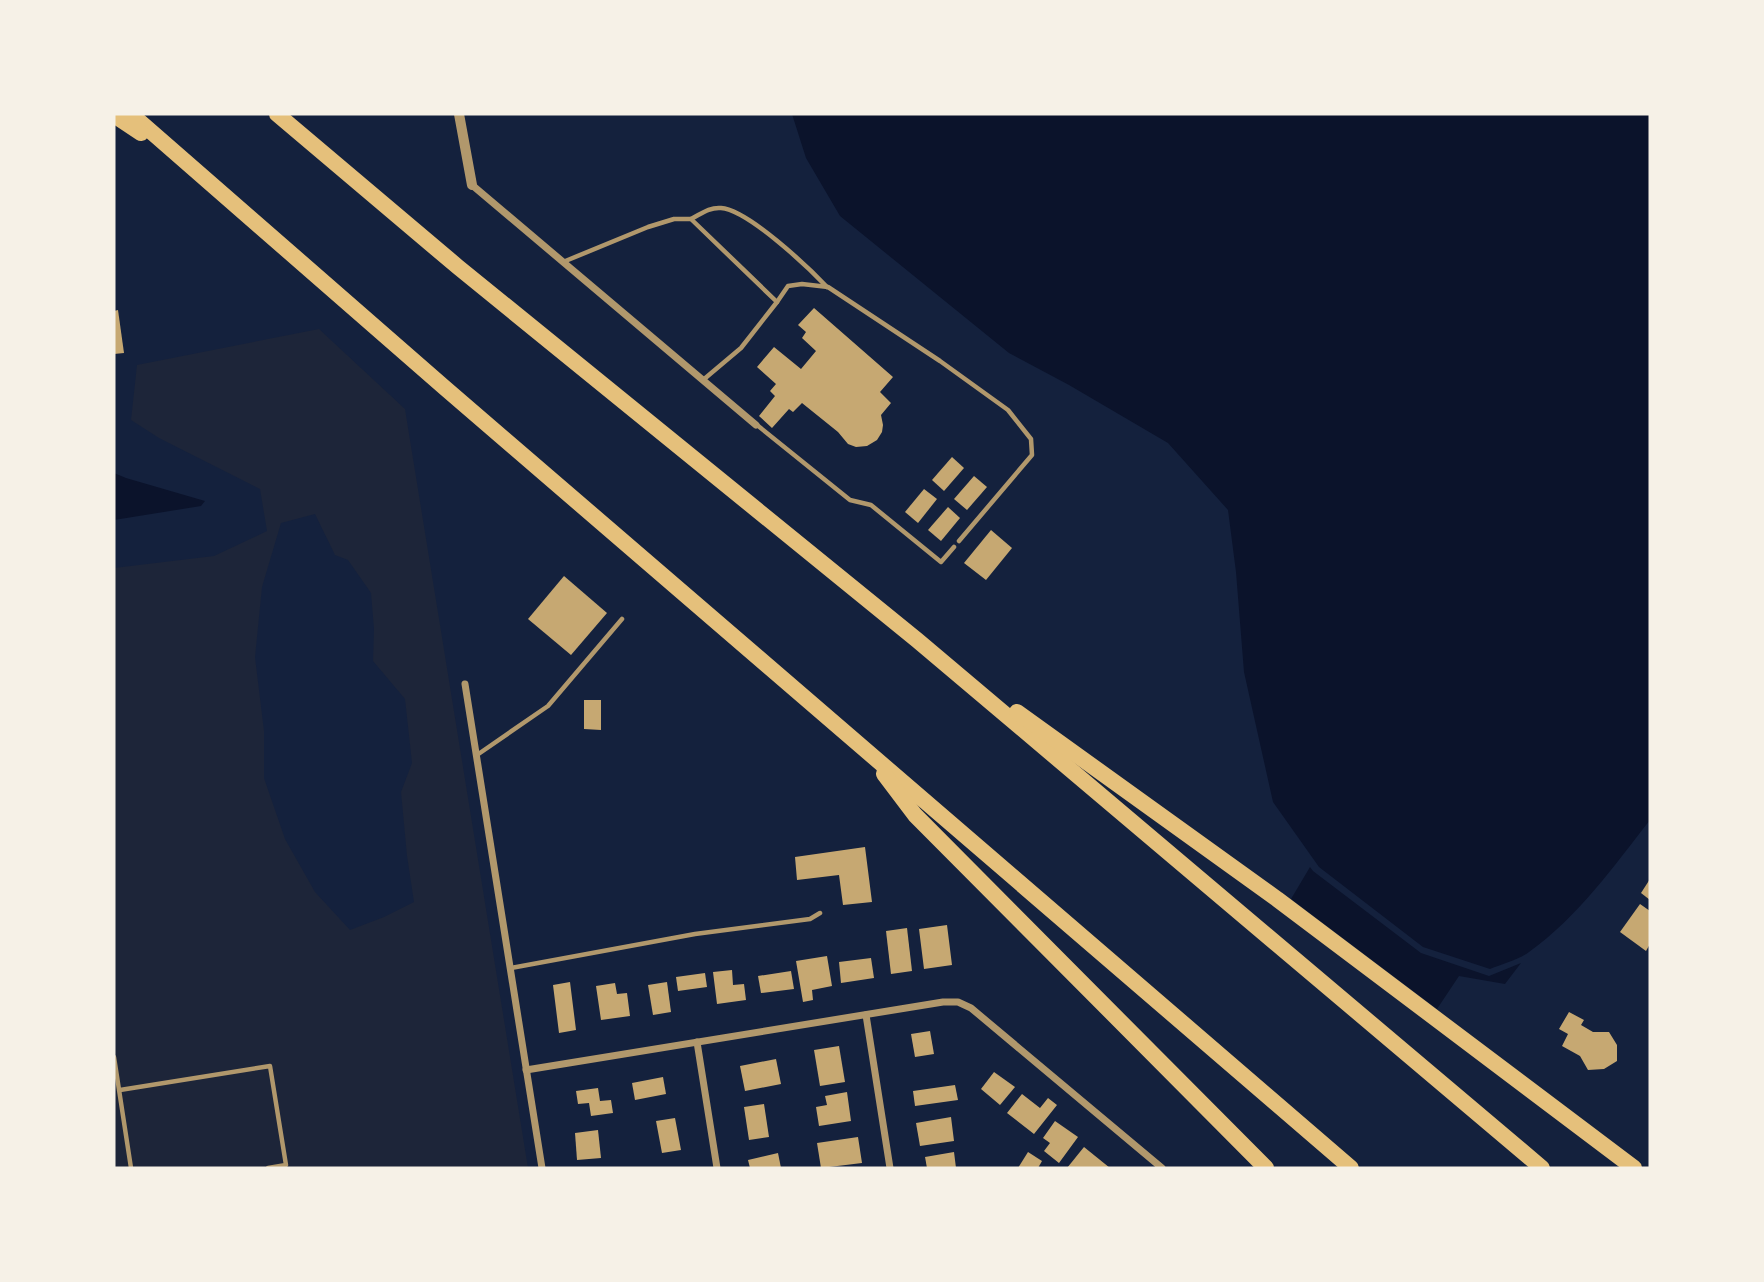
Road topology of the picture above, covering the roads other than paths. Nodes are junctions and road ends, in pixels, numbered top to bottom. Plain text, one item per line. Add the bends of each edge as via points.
1 (131, 114) edge
2 (277, 114) edge
3 (459, 114) edge
4 (114, 115) edge
5 (198, 171) junction
6 (472, 186) joint
7 (691, 219) junction
8 (563, 262) junction
9 (828, 287) junction
10 (777, 302) junction
11 (703, 380) junction
12 (756, 425) joint
13 (959, 541) dead end
14 (954, 547) dead end
15 (622, 619) dead end
16 (918, 640) junction
17 (465, 684) dead end
18 (866, 750) junction
19 (476, 755) junction
20 (820, 914) dead end
21 (510, 968) junction
22 (866, 1015) junction
23 (697, 1042) junction
24 (114, 1057) edge
25 (526, 1070) junction
26 (120, 1090) junction
27 (286, 1167) edge
28 (131, 1168) edge
29 (268, 1168) edge
30 (542, 1168) edge
31 (717, 1168) edge
32 (890, 1168) edge
33 (1162, 1168) edge
34 (1266, 1168) edge
35 (1351, 1168) edge
36 (1542, 1168) edge
37 (1634, 1168) edge

1 - 5 highway
2 - 16 highway
3 - 6 street
4 - 5 highway
5 - 18 highway
6 - 8 street
7 - 8 lane via 648,227
7 - 9 lane via 724,208 747,219
7 - 10 lane
8 - 11 street
9 - 10 lane via 788,286
9 - 13 lane via 1008,410 1031,439 1032,456
10 - 11 lane via 741,348
11 - 12 street
12 - 14 lane via 850,500 871,505 941,562
15 - 19 lane via 548,706
16 - 36 highway
16 - 37 highway via 1277,899
17 - 19 street
18 - 34 highway via 915,815
18 - 35 highway
19 - 21 street
20 - 21 lane
21 - 25 street
22 - 23 street
22 - 32 street
22 - 33 street via 943,1002 971,1008
23 - 25 street
23 - 31 street
24 - 26 lane
25 - 30 street
26 - 27 lane via 270,1066
26 - 28 lane
27 - 29 lane

